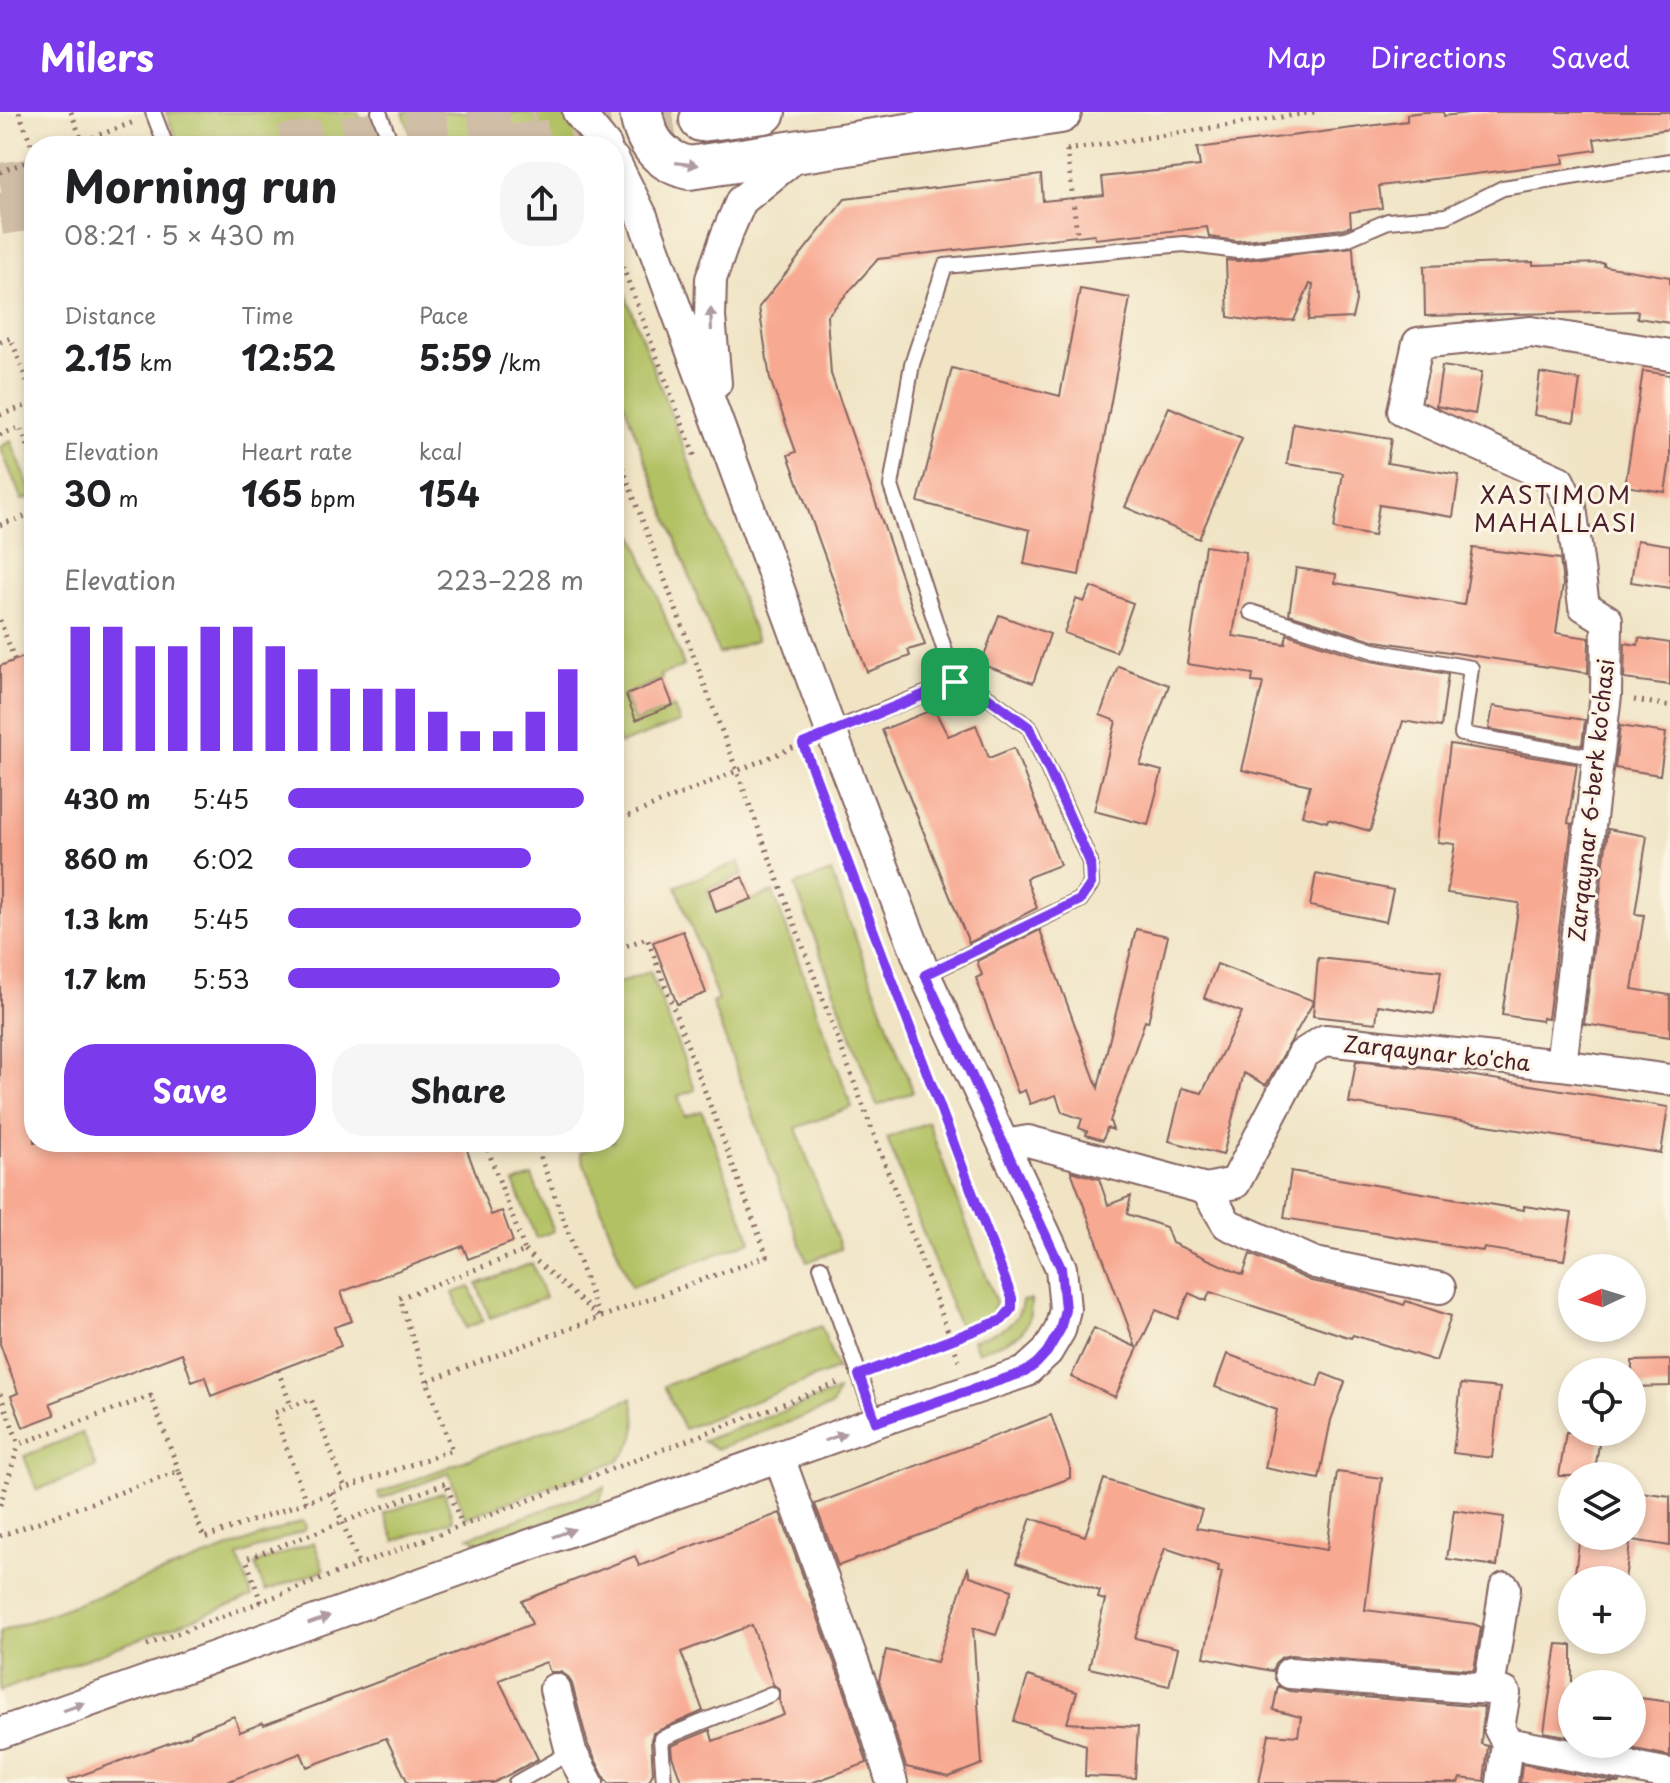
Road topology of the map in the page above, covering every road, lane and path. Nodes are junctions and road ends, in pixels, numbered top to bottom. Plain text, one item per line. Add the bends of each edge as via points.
1 (19, 112) edge
2 (71, 112) edge
3 (153, 112) edge
4 (379, 112) edge
5 (578, 112) edge
6 (641, 112) edge
7 (764, 112) edge
8 (701, 120) dead end
9 (135, 122) dead end
10 (1063, 131) edge
11 (28, 136) edge
12 (80, 136) edge
13 (96, 136) edge
14 (162, 136) edge
15 (388, 136) edge
16 (598, 136) edge
17 (803, 151) junction
18 (1670, 161) edge
19 (24, 163) edge
20 (0, 172) edge
21 (624, 180) edge
22 (1080, 254) junction
23 (624, 271) edge
24 (0, 342) edge
25 (1670, 355) edge
26 (24, 374) edge
27 (24, 406) edge
28 (0, 415) edge
29 (720, 425) junction
30 (0, 435) edge
31 (24, 437) edge
32 (697, 464) dead end
33 (624, 472) edge
34 (24, 517) edge
35 (0, 525) edge
36 (1251, 612) dead end
37 (0, 620) edge
38 (15, 661) dead end
39 (955, 682) junction
40 (797, 729) dead end
41 (831, 731) junction
42 (803, 744) junction
43 (1598, 758) junction
44 (737, 772) junction
45 (624, 818) edge
46 (624, 946) edge
47 (925, 975) junction
48 (896, 992) dead end
49 (1561, 1065) junction
50 (1670, 1080) edge
51 (1005, 1145) junction
52 (489, 1152) edge
53 (539, 1152) edge
54 (1206, 1189) junction
55 (525, 1251) junction
56 (821, 1267) dead end
57 (1440, 1288) dead end
58 (599, 1316) junction
59 (951, 1340) junction
60 (278, 1370) dead end
61 (859, 1375) junction
62 (427, 1381) junction
63 (970, 1390) junction
64 (0, 1394) edge
65 (291, 1406) junction
66 (876, 1422) junction
67 (19, 1444) junction
68 (779, 1457) junction
69 (179, 1471) junction
70 (345, 1488) junction
71 (331, 1493) junction
72 (306, 1502) junction
73 (0, 1505) edge
74 (343, 1522) junction
75 (462, 1525) junction
76 (0, 1536) edge
77 (359, 1565) junction
78 (1505, 1588) dead end
79 (261, 1602) junction
80 (145, 1646) dead end
81 (1290, 1673) dead end
82 (555, 1689) dead end
83 (1489, 1689) junction
84 (771, 1694) dead end
85 (0, 1733) edge
86 (1507, 1743) junction
87 (571, 1752) junction
88 (1670, 1774) edge
89 (516, 1783) edge
90 (588, 1783) edge
91 (664, 1783) edge
92 (892, 1783) edge
93 (1502, 1783) edge

1 - 11 path
2 - 12 path
3 - 14 lane
4 - 15 lane
5 - 16 street
6 -> 17 main road via 653,147 689,168
7 - 8 main road
9 - 13 path
10 - 17 main road
10 - 22 path
29 -> 17 street via 711,279 741,201
18 - 22 lane via 1503,188 1446,216 1388,221 1346,239 1237,251 1184,244
19 - 20 path
21 - 29 street
22 - 39 lane via 945,266 912,364 891,486
23 - 32 path
24 - 26 path via 11,338
25 - 43 street, Zarqaynar 6-berk ko'chasi via 1531,332 1418,343 1403,411 1559,481 1571,507 1584,606 1607,620
27 - 28 path
29 - 41 street
30 - 31 path via 20,427
33 - 44 path
34 - 35 path
36 - 43 lane via 1374,651 1471,668 1462,734
37 - 38 path
39 - 41 lane
39 - 47 lane via 974,687 1030,728 1090,862 1091,884 1080,900
40 - 42 path
41 - 42 path
41 - 47 street
42 - 44 path
43 - 49 street, Zarqaynar 6-berk ko'chasi
44 - 45 path
44 - 59 path
46 - 58 path via 647,938 767,1256
47 - 51 street
48 - 59 path via 1012,1298 1012,1308 1002,1320
49 - 50 street, Zarqaynar ko'cha
49 - 54 street, Zarqaynar ko'cha via 1325,1040 1303,1054 1235,1183
51 - 54 street via 1028,1141
51 - 63 street via 1061,1268 1065,1309 1060,1330 1037,1363
52 - 55 path
53 - 58 path
54 - 57 street via 1227,1224 1315,1263
55 - 58 path
55 - 62 path via 399,1298
56 - 61 lane
58 - 62 path
59 - 61 path
59 - 63 path
60 - 65 path
61 - 66 lane
61 - 75 path
62 - 70 path via 452,1450
63 - 66 street
64 - 67 path
65 - 70 path via 311,1399
65 - 72 path via 274,1413
68 -> 66 street
67 - 69 path via 151,1396
67 - 73 path
85 -> 68 street
68 - 92 street
69 - 72 path via 204,1538
69 - 76 path
70 - 71 path
71 - 72 path
71 - 74 path
74 - 75 path via 446,1483
74 - 77 path
74 - 79 path via 246,1559
75 - 77 path
77 - 79 path
78 - 83 street
79 - 80 path
81 - 83 street
82 - 87 street
83 - 86 street via 1505,1693 1499,1728
84 - 91 lane via 661,1739
86 - 88 street
86 - 93 street
87 - 89 lane
87 - 90 street

